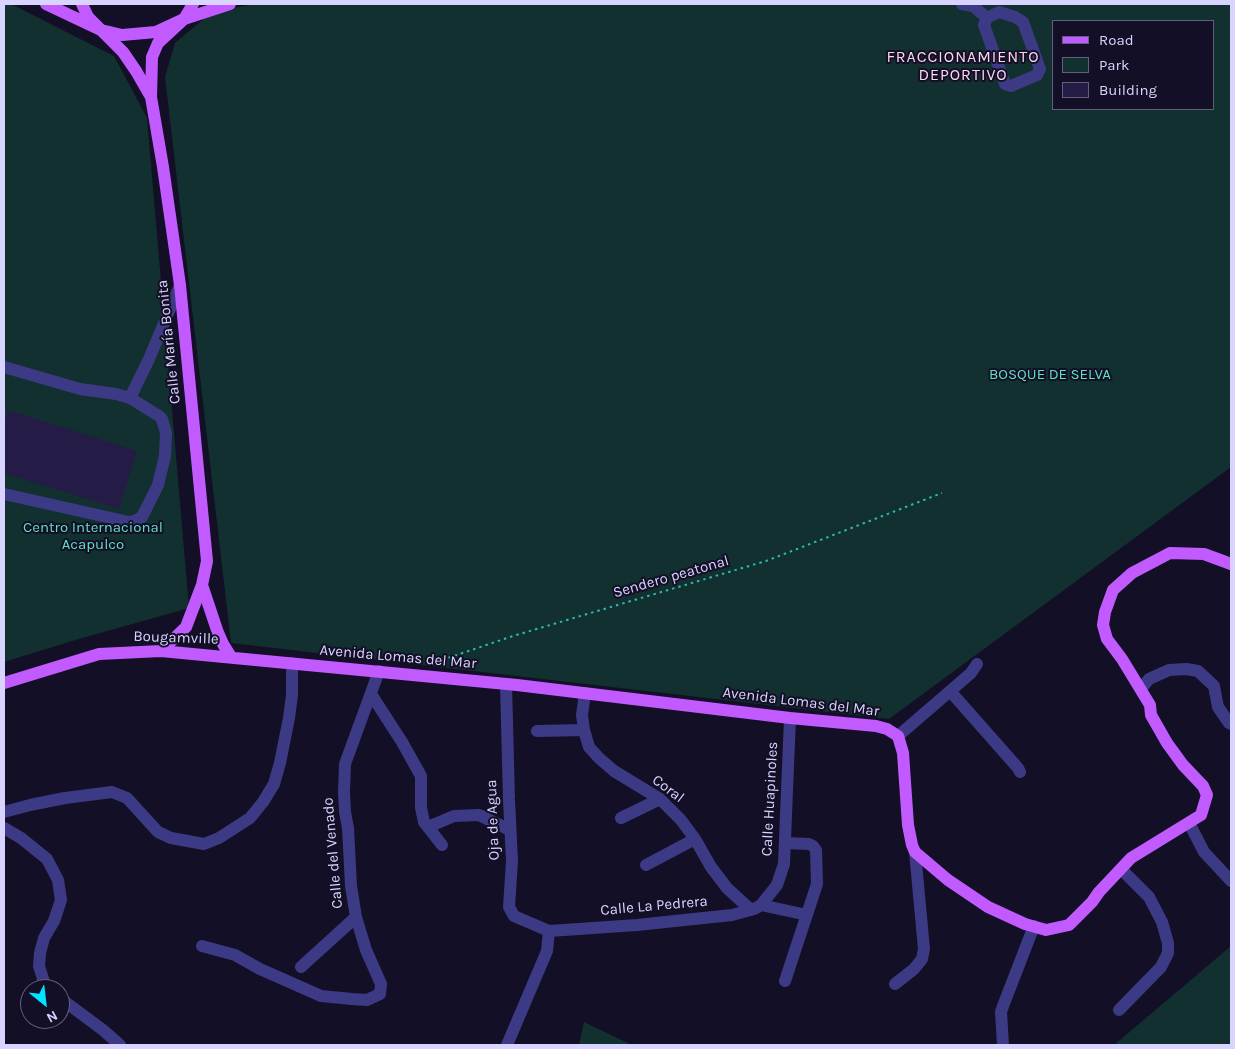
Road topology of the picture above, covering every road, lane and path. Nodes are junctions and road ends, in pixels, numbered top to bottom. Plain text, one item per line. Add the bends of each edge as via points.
1 (46, 4) edge
2 (82, 4) edge
3 (192, 4) edge
4 (230, 4) edge
5 (962, 4) edge
6 (998, 8) edge
7 (987, 18) junction
8 (184, 19) junction
9 (101, 30) junction
10 (151, 97) junction
11 (180, 285) junction
12 (4, 367) edge
13 (130, 398) junction
14 (942, 493) dead end
15 (4, 494) edge
16 (1231, 564) edge
17 (202, 585) junction
18 (161, 651) junction
19 (232, 657) junction
20 (292, 663) junction
21 (430, 664) dead end
22 (977, 664) dead end
23 (379, 671) junction
24 (4, 683) edge
25 (506, 684) junction
26 (1141, 689) junction
27 (950, 691) junction
28 (585, 693) junction
29 (371, 694) junction
30 (790, 718) junction
31 (1231, 724) edge
32 (584, 730) junction
33 (537, 731) dead end
34 (898, 736) junction
35 (1020, 772) dead end
36 (660, 799) junction
37 (4, 812) edge
38 (622, 818) dead end
39 (1189, 823) junction
40 (428, 827) junction
41 (4, 828) edge
42 (510, 830) junction
43 (695, 838) junction
44 (785, 843) junction
45 (442, 845) dead end
46 (915, 852) junction
47 (646, 865) dead end
48 (1121, 869) junction
49 (1231, 881) edge
50 (756, 908) junction
51 (807, 914) junction
52 (356, 917) junction
53 (1034, 926) junction
54 (549, 930) junction
55 (202, 946) dead end
56 (301, 967) dead end
57 (43, 979) edge
58 (785, 982) dead end
59 (895, 984) dead end
60 (70, 1006) edge
61 (1119, 1010) dead end
62 (120, 1045) edge
63 (507, 1045) edge
64 (1003, 1045) edge

1 - 9 main road
2 - 9 main road via 88,17
3 - 8 main road
4 - 8 main road
5 - 7 street via 973,6
6 - 7 street
6 - 7 street via 1023,22 1040,69 1038,75 1011,86 1005,84 984,25
8 - 9 main road via 156,32 122,35
8 - 10 main road, Calle María Bonita via 158,43 152,57
9 - 10 main road, Calle María Bonita via 123,52
10 - 11 main road, Calle María Bonita
11 - 13 street
11 - 17 main road, Calle María Bonita via 208,562
12 - 13 street via 80,389
13 - 15 street via 159,416 166,433 165,456 158,485 142,517 129,522
14 - 21 path, Sendero peatonal via 766,561
16 - 26 main road via 1204,554 1170,553 1132,573 1113,590 1103,625
17 - 18 main road, Calle María Bonita via 186,627
17 - 19 main road via 217,630
18 - 19 main road, Bougamville
18 - 24 main road, Bougamville via 99,654
19 - 20 main road, Avenida Lomas del Mar
20 - 23 main road, Avenida Lomas del Mar
20 - 37 street via 289,718 274,784 250,818 219,838 204,844 171,838 158,832 126,798 112,792 65,798
22 - 27 street
23 - 25 main road, Avenida Lomas del Mar
23 - 29 street, Calle del Venado
25 - 28 main road, Avenida Lomas del Mar
25 - 42 street, Oja de Agua
26 - 31 street via 1149,679 1169,670 1198,671 1214,686 1218,707
26 - 39 main road via 1167,743 1203,786 1206,795 1200,815
27 - 34 street
27 - 35 street
28 - 30 main road, Avenida Lomas del Mar
28 - 32 street, Coral
29 - 40 street via 420,776 421,808
29 - 52 street, Calle del Venado via 345,764 345,812
30 - 34 main road, Avenida Lomas del Mar via 876,726
30 - 44 street, Calle Huapinoles
32 - 33 street
32 - 36 street, Coral via 589,747 598,758
34 - 46 main road via 903,754 908,825
36 - 38 street
36 - 43 street, Coral
39 - 48 main road via 1131,858
39 - 49 street via 1204,852
40 - 42 street via 454,816 479,815
40 - 45 street
41 - 57 street via 47,859 58,880 61,900 40,953 39,966
42 - 54 street, Oja de Agua via 509,907 514,916
43 - 47 street
43 - 50 street, Coral via 727,888
44 - 50 street, Calle Huapinoles via 784,864 777,885
44 - 51 street via 809,844 816,850 817,884
46 - 53 main road via 948,880 988,907
46 - 59 street via 924,949 922,959 914,969
48 - 53 main road via 1070,925 1046,930
48 - 61 street via 1149,897 1162,922 1168,953 1161,967
50 - 51 street
50 - 54 street, Calle La Pedrera via 732,915
51 - 58 street
52 - 55 street, Calle del Venado via 381,984 380,994 367,1000 321,996 235,955
52 - 56 street
53 - 64 street via 1003,1006
54 - 63 street via 547,951
60 - 62 street

